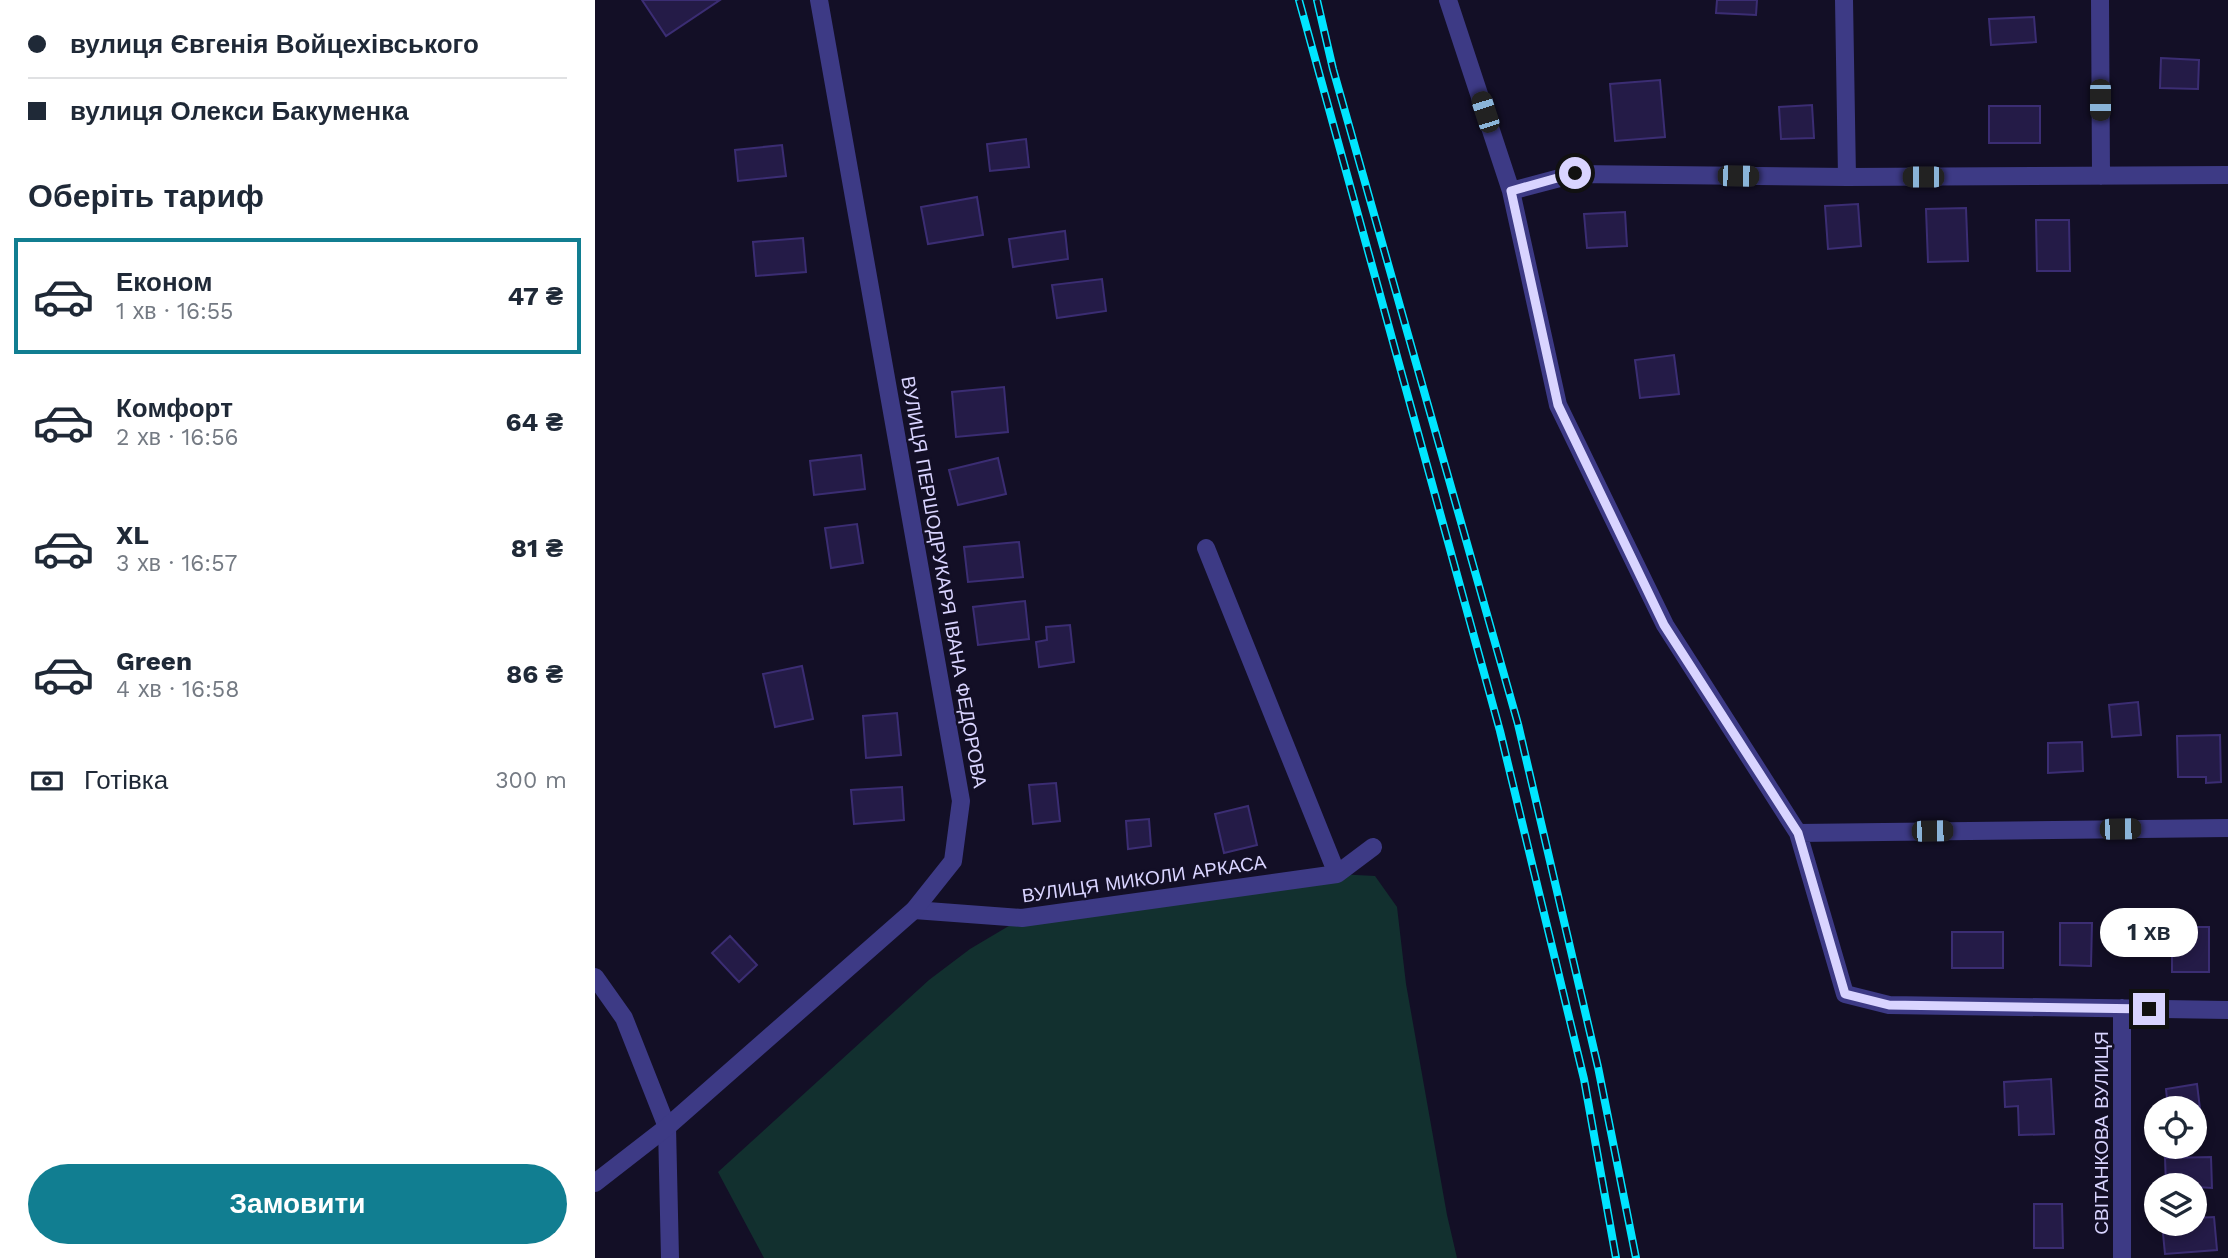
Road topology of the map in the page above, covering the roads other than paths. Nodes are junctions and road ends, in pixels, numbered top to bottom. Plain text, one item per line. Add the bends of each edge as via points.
1 (819, 0) edge
2 (1448, 0) edge
3 (1843, 0) edge
4 (2100, 0) edge
5 (2228, 175) edge
6 (2101, 176) junction
7 (1847, 177) junction
8 (1511, 191) junction
9 (1206, 548) dead end
10 (2228, 828) edge
11 (1798, 833) junction
12 (1373, 848) dead end
13 (1337, 874) junction
14 (914, 910) junction
15 (595, 977) edge
16 (2122, 1008) junction
17 (2228, 1010) edge
18 (667, 1127) junction
19 (595, 1183) edge
20 (670, 1258) edge
21 (2122, 1258) edge

1 - 14 street, ВУЛИЦЯ ПЕРШОДРУКАРЯ ІВАНА ФЕДОРОВА via 961,801 954,861
2 - 8 street
3 - 7 street
4 - 6 street
5 - 6 street
6 - 7 street
7 - 8 street via 1575,173
8 - 11 street via 1558,405 1664,625
9 - 13 street
10 - 11 street
11 - 16 street via 1845,994 1889,1005
12 - 13 street, ВУЛИЦЯ МИКОЛИ АРКАСА
13 - 14 street, ВУЛИЦЯ МИКОЛИ АРКАСА via 1022,918
14 - 18 street, ВУЛИЦЯ ПЕРШОДРУКАРЯ ІВАНА ФЕДОРОВА
15 - 18 street via 624,1018
16 - 17 street
16 - 21 street, СВІТАНКОВА ВУЛИЦЯ
18 - 19 street, ВУЛИЦЯ ПЕРШОДРУКАРЯ ІВАНА ФЕДОРОВА
18 - 20 street

